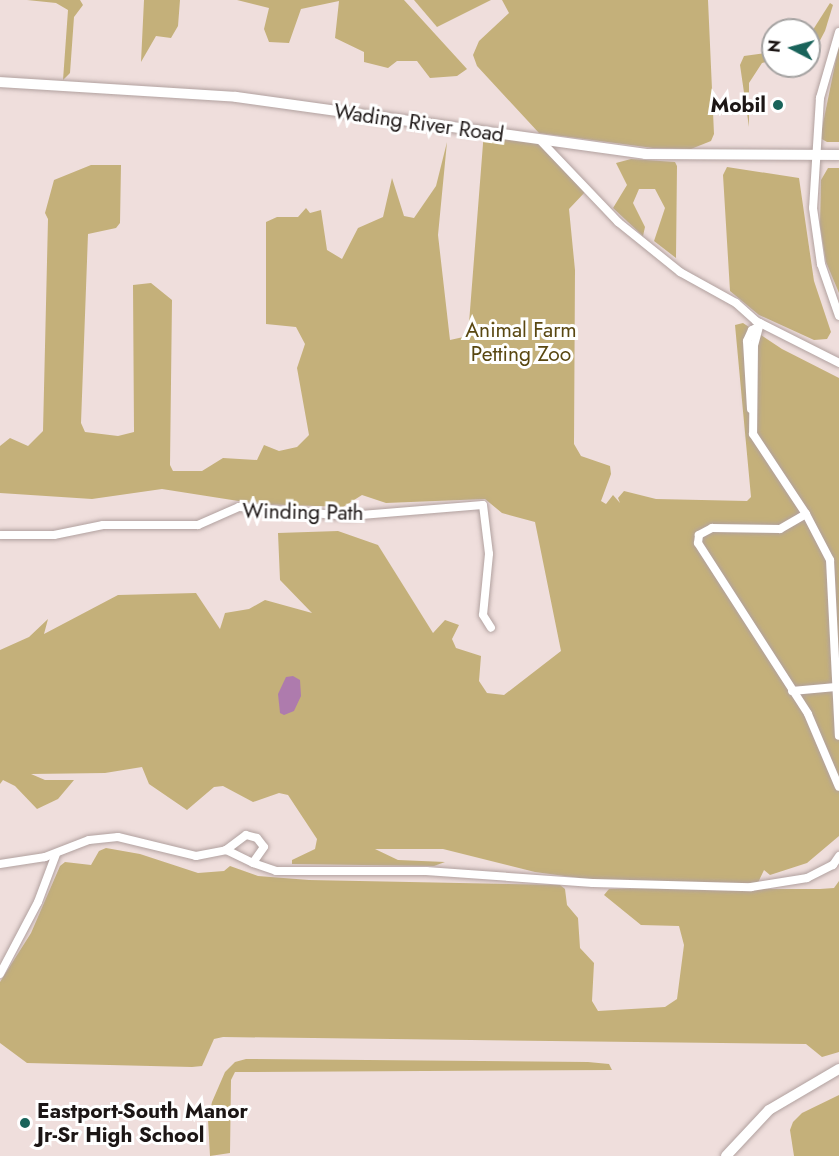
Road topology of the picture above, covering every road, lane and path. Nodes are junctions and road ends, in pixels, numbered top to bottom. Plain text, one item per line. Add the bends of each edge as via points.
1 (839, 32) edge
2 (0, 82) edge
3 (539, 139) junction
4 (815, 155) junction
5 (839, 155) edge
6 (839, 316) edge
7 (759, 325) junction
8 (839, 363) edge
9 (806, 514) junction
10 (0, 535) edge
11 (491, 628) dead end
12 (836, 687) junction
13 (792, 691) junction
14 (839, 736) edge
15 (839, 787) edge
16 (226, 850) junction
17 (56, 854) junction
18 (839, 856) edge
19 (253, 863) junction
20 (0, 864) edge
21 (0, 974) edge
22 (839, 1069) edge
23 (726, 1156) edge

1 - 4 street via 822,83
2 - 3 main road, Wading River Road via 177,90
3 - 4 main road, Wading River Road via 645,154
3 - 7 street via 618,222 680,272 736,303
4 - 5 main road, Wading River Road
4 - 6 street via 816,241
7 - 8 street
7 - 9 street via 747,341 753,434
9 - 12 street via 830,560
9 - 13 street via 780,529 712,528 699,535 698,543
10 - 11 street, Winding Path via 54,535 104,525 198,525 239,507 349,516 483,505 489,554 483,615
12 - 13 street
12 - 14 street
13 - 15 street via 820,737
16 - 17 street via 196,856 118,837 89,840
16 - 19 street
16 - 19 street via 246,835 258,838 264,848
17 - 20 street
17 - 21 street via 38,902
18 - 19 street via 833,865 807,878 752,887 593,883 426,871 276,871
22 - 23 main road via 769,1110

